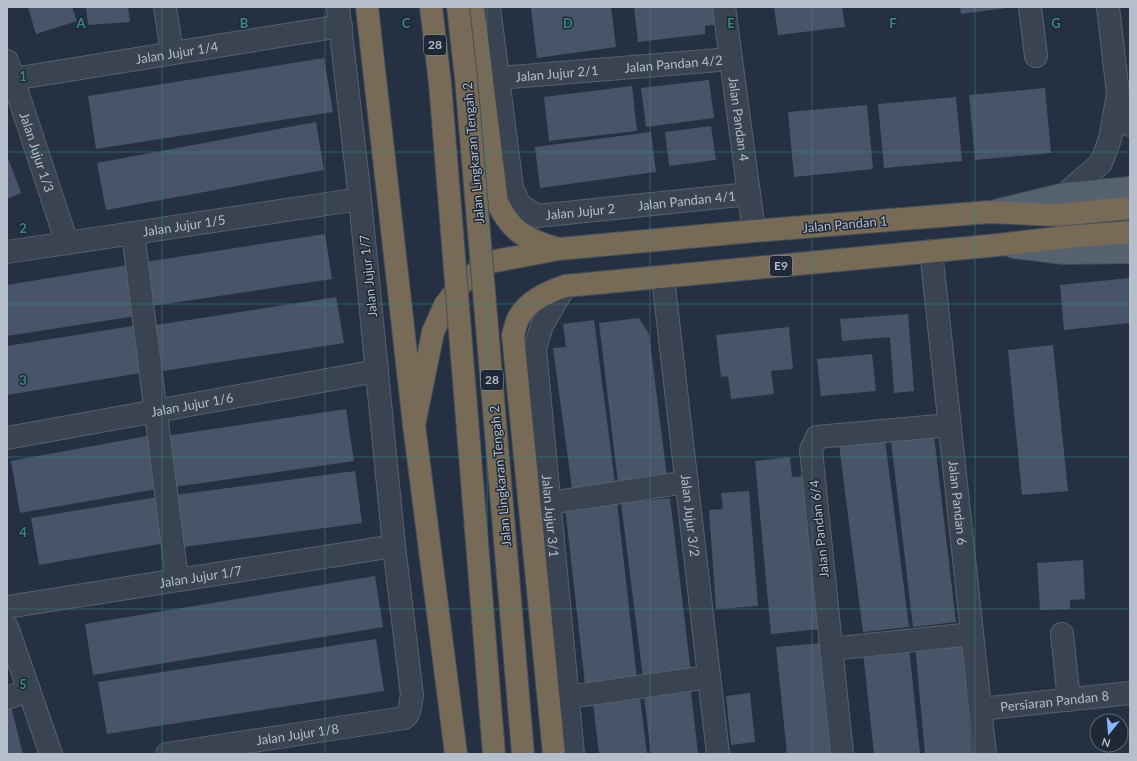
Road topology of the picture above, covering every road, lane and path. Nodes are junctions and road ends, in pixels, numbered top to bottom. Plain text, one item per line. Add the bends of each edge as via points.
1 (165, 7) edge
2 (366, 7) edge
3 (431, 7) edge
4 (458, 7) edge
5 (473, 7) edge
6 (489, 7) edge
7 (724, 7) edge
8 (1030, 7) edge
9 (1108, 7) edge
10 (339, 17) edge
11 (172, 53) junction
12 (1036, 56) dead end
13 (731, 59) junction
14 (615, 69) joint
15 (10, 70) edge
16 (499, 78) junction
17 (1118, 94) junction
18 (1130, 126) edge
19 (1130, 188) edge
20 (750, 194) junction
21 (1065, 194) junction
22 (360, 199) junction
23 (624, 207) joint
24 (1130, 208) edge
25 (989, 212) junction
26 (754, 231) junction
27 (1130, 232) edge
28 (133, 233) junction
29 (67, 243) junction
30 (998, 245) junction
31 (559, 249) junction
32 (931, 251) junction
33 (7, 252) edge
34 (1130, 252) edge
35 (663, 278) junction
36 (565, 286) junction
37 (377, 371) junction
38 (155, 411) junction
39 (414, 425) junction
40 (949, 425) junction
41 (7, 438) edge
42 (687, 482) junction
43 (549, 503) junction
44 (394, 546) junction
45 (177, 579) junction
46 (7, 607) edge
47 (7, 627) edge
48 (972, 634) junction
49 (1062, 634) dead end
50 (831, 649) junction
51 (709, 677) junction
52 (29, 690) junction
53 (1130, 693) edge
54 (412, 695) joint
55 (568, 697) junction
56 (7, 698) edge
57 (1069, 700) junction
58 (980, 709) junction
59 (51, 754) edge
60 (167, 754) edge
61 (456, 754) edge
62 (494, 754) edge
63 (523, 754) edge
64 (554, 754) edge
65 (573, 754) edge
66 (718, 754) edge
67 (842, 754) edge
68 (985, 754) edge

1 - 11 street
2 - 39 highway
3 - 62 highway, Jalan Lingkaran Tengah 2 / 28, bridge
4 - 63 highway, Jalan Lingkaran Tengah 2 / 28, bridge via 468,94
5 - 31 highway via 497,202 517,232 532,241
6 - 16 street
7 - 13 street, Jalan Pandan 4
8 - 12 street
9 - 17 street
10 - 11 street, Jalan Jujur 1/4
10 - 22 street, Jalan Jujur 1/7
11 - 15 street, Jalan Jujur 1/4
13 - 14 street, Jalan Pandan 4/2
13 - 20 street, Jalan Pandan 4
14 - 16 street, Jalan Jujur 2/1
15 - 29 street, Jalan Jujur 1/3
16 - 23 street, Jalan Jujur 2 via 512,188 520,205 536,216
17 - 18 street
17 - 21 street via 1110,139 1101,163
19 - 21 main road, Jalan Pandan 1
20 - 23 street, Jalan Pandan 4/1
20 - 26 street, Jalan Pandan 4
21 - 25 main road, Jalan Pandan 1
22 - 28 street, Jalan Jujur 1/5
22 - 37 street, Jalan Jujur 1/7
24 - 25 highway via 1058,215
25 - 26 highway, Jalan Pandan 1
26 - 31 highway, Jalan Pandan 1
27 - 30 highway, E9 via 1066,236
28 - 29 street, Jalan Jujur 1/5
28 - 38 street
29 - 33 street, Jalan Jujur 1/5
30 - 32 highway, E9
30 - 34 main road via 1064,253
31 - 39 highway, Jalan Pandan 1 via 490,262 462,283 445,305 433,332
32 - 35 highway, E9
32 - 40 street, Jalan Pandan 6
35 - 36 highway, E9
35 - 42 street, Jalan Jujur 3/2
36 - 43 street, Jalan Jujur 3/1 via 542,324 535,349
36 - 64 highway via 547,293 530,304 519,317 513,335
37 - 38 street, Jalan Jujur 1/6
37 - 44 street, Jalan Jujur 1/7
38 - 41 street, Jalan Jujur 1/6
38 - 45 street
39 - 61 highway
40 - 48 street, Jalan Pandan 6
40 - 50 street, Jalan Pandan 6/4 via 817,437 811,450
42 - 43 street
42 - 51 street, Jalan Jujur 3/2
43 - 55 street, Jalan Jujur 3/1
44 - 45 street, Jalan Jujur 1/7
44 - 54 street, Jalan Jujur 1/7
45 - 46 street, Jalan Jujur 1/7
47 - 52 street
48 - 50 street
48 - 58 street, Jalan Pandan 6
49 - 57 street
50 - 67 street, Jalan Pandan 6/4
51 - 55 street
51 - 66 street, Jalan Jujur 3/2
52 - 56 street
52 - 59 street
53 - 57 street, Persiaran Pandan 8
54 - 60 street, Jalan Jujur 1/8 via 409,713 404,718
55 - 65 street, Jalan Jujur 3/1
57 - 58 street, Persiaran Pandan 8
58 - 68 street, Jalan Pandan 6

